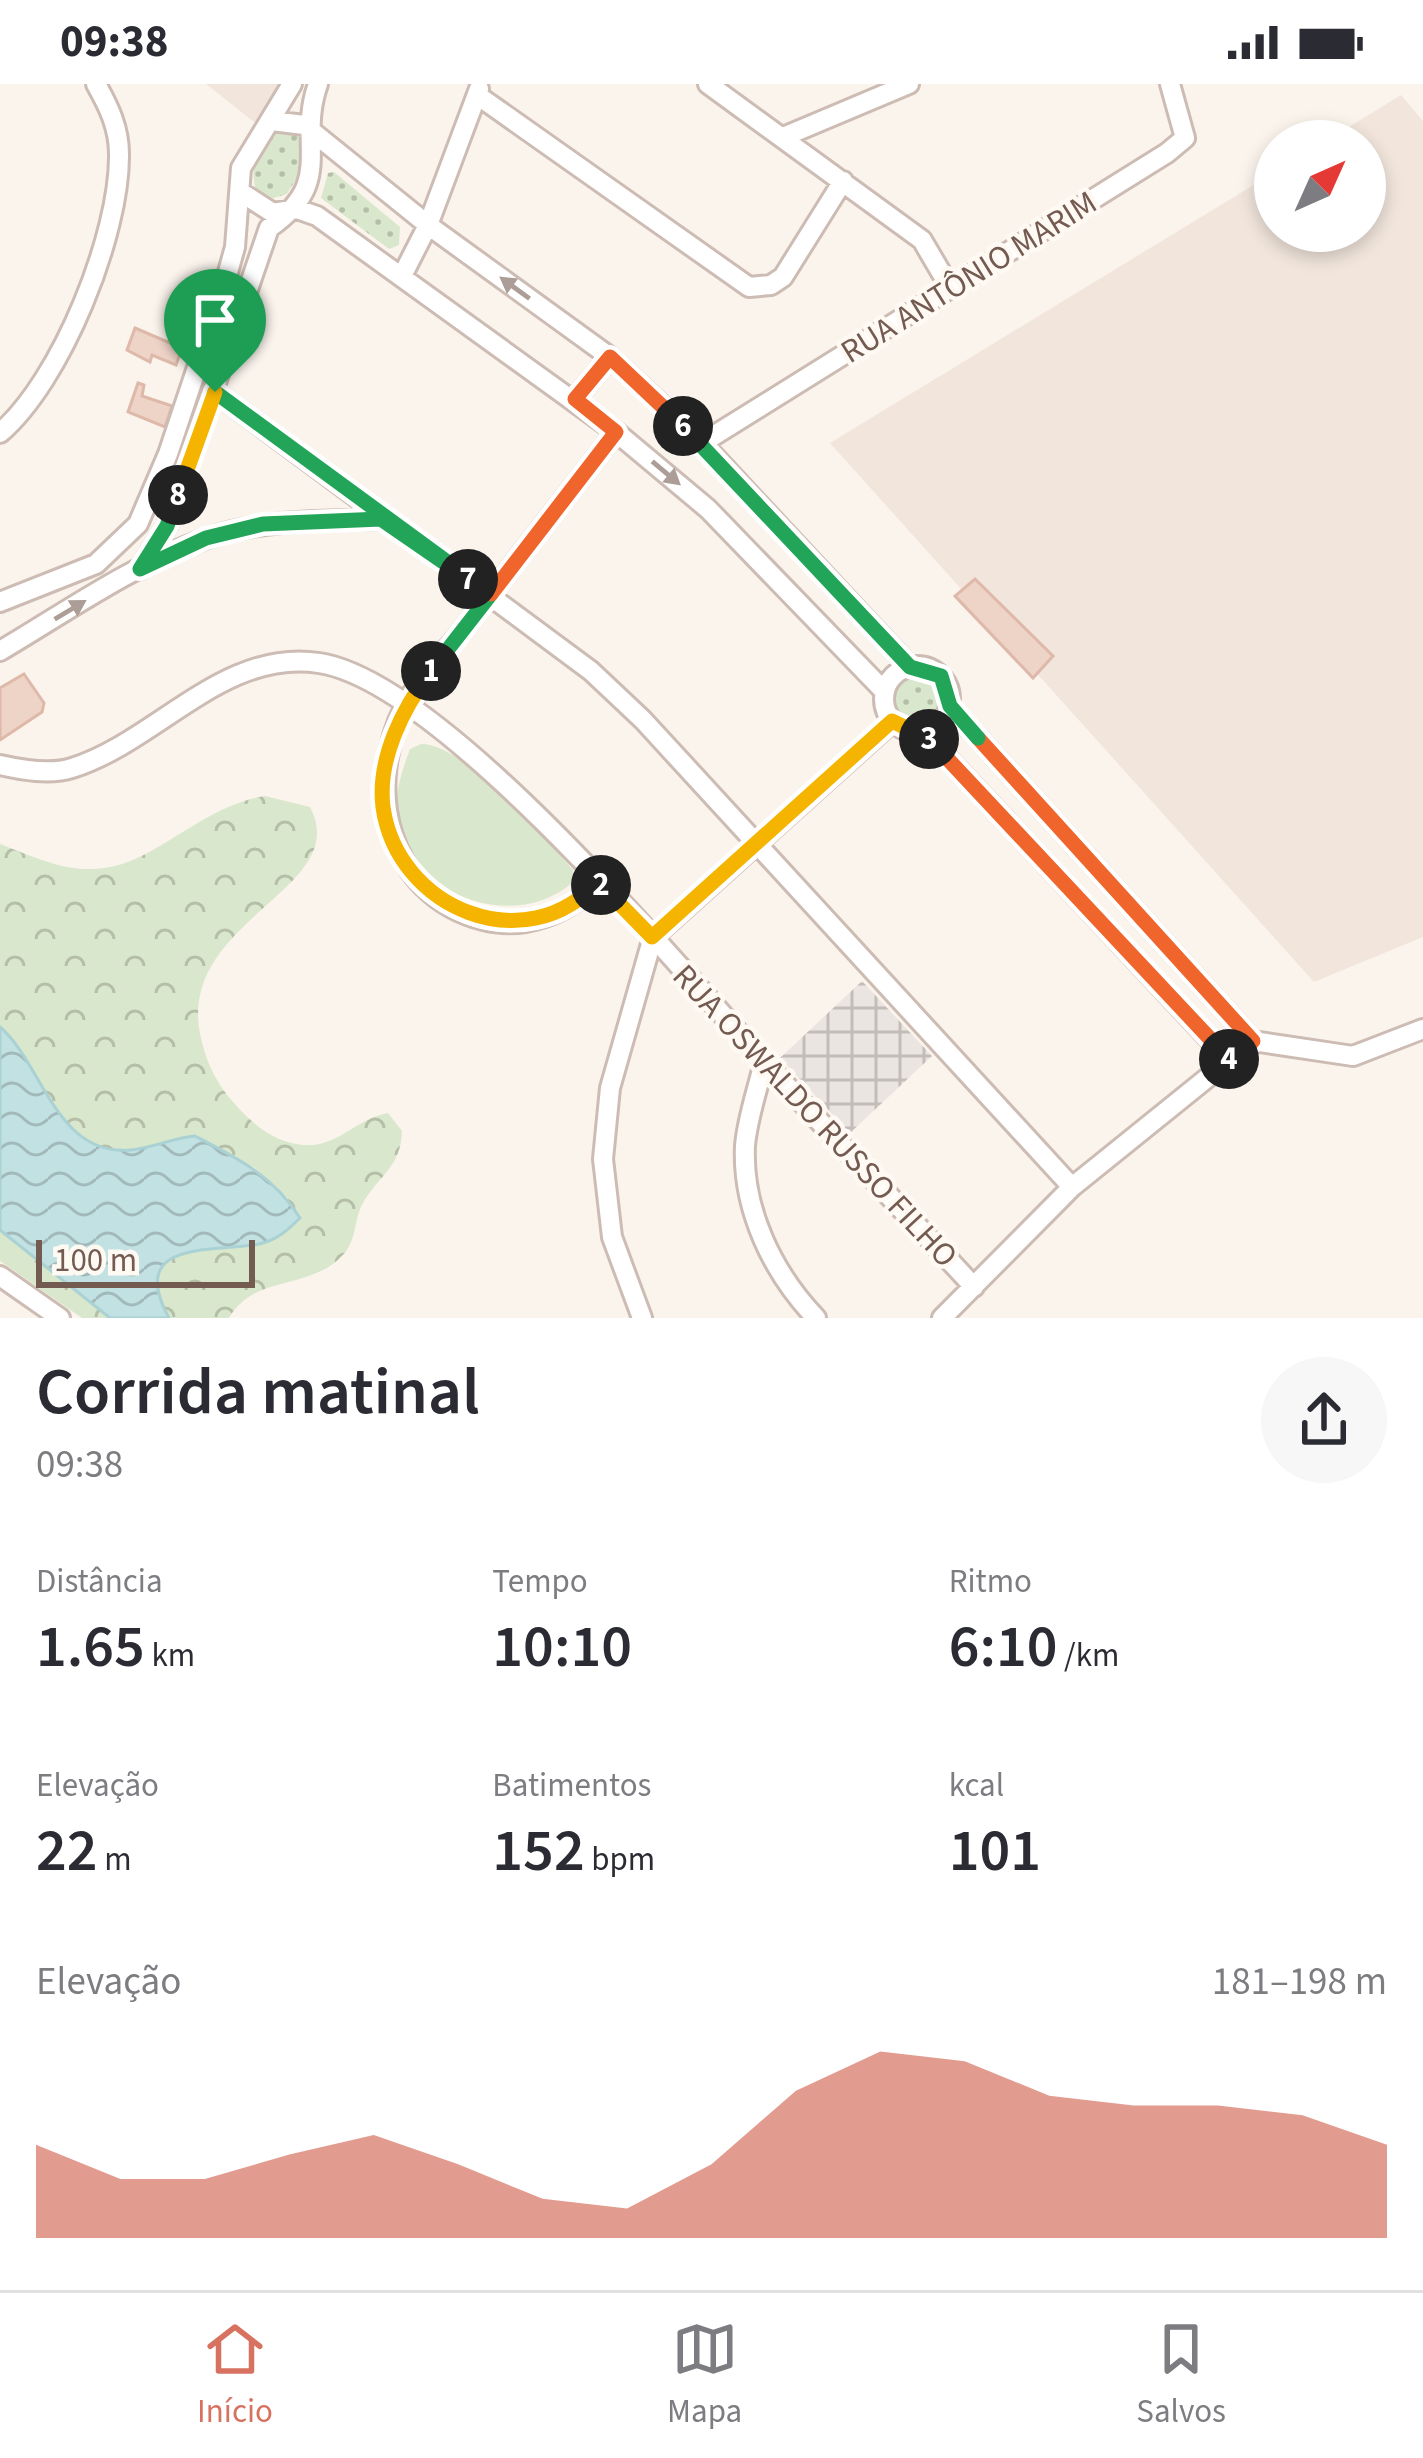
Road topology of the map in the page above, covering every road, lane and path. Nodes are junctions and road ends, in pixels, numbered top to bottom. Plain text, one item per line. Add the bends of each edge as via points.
1 (96, 84) edge
2 (292, 84) edge
3 (319, 84) edge
4 (708, 84) edge
5 (909, 84) edge
6 (1170, 84) edge
7 (479, 90) edge
8 (272, 121) junction
9 (313, 137) junction
10 (783, 137) junction
11 (843, 181) junction
12 (242, 193) junction
13 (297, 209) junction
14 (428, 225) junction
15 (403, 274) junction
16 (949, 286) junction
17 (610, 357) junction
18 (215, 392) junction
19 (575, 399) junction
20 (616, 432) junction
21 (0, 433) edge
22 (702, 443) junction
23 (740, 488) junction
24 (708, 509) junction
25 (381, 519) junction
26 (140, 569) junction
27 (491, 594) junction
28 (0, 602) edge
29 (0, 651) edge
30 (910, 667) junction
31 (885, 692) junction
32 (405, 705) junction
33 (950, 706) junction
34 (892, 721) junction
35 (922, 731) junction
36 (0, 765) edge
37 (756, 846) junction
38 (598, 881) junction
39 (652, 937) junction
40 (1423, 1028) edge
41 (1253, 1041) junction
42 (1228, 1060) junction
43 (764, 1062) junction
44 (1072, 1187) junction
45 (0, 1276) edge
46 (974, 1287) junction
47 (60, 1318) edge
48 (642, 1318) edge
49 (816, 1318) edge
50 (942, 1318) edge

1 - 21 street via 119,152 116,196 57,365
2 - 8 street
3 - 9 street
4 - 10 street
5 - 10 street
6 - 16 street, RUA ANTÔNIO MARIM via 1185,138
7 - 11 street via 749,286 783,277
7 - 14 street
8 - 9 street via 290,119
8 - 12 street via 241,168
9 - 13 street via 313,171
9 - 14 street
10 - 11 street
11 - 16 street via 922,240
12 - 13 street via 273,213
12 - 28 street via 223,290 138,524 96,564
13 - 15 street
13 - 18 street via 269,228
14 - 15 street
17 -> 14 street
15 - 19 street
16 - 22 street, RUA ANTÔNIO MARIM
17 - 19 street
17 - 22 street
18 - 25 street
18 - 26 street via 167,526
19 - 20 street
20 -> 24 street
20 - 27 street
22 - 23 street
23 - 24 street
23 - 30 street
24 - 31 street
25 - 26 street via 263,524 206,538
25 - 27 street
29 -> 26 street
27 - 32 street
27 - 37 street via 643,720
30 - 31 street
30 - 33 street via 941,676
31 - 34 street
32 - 36 street, RUA OSWALDO RUSSO FILHO via 352,671 272,663 68,770
32 - 38 street, RUA OSWALDO RUSSO FILHO via 515,792
32 - 38 street via 382,802 401,859 425,886 486,921 526,921 556,914
33 - 35 street via 940,723
33 - 41 street
34 - 35 street
34 - 37 street
35 - 42 street
37 - 39 street
37 - 44 street
38 - 39 street, RUA OSWALDO RUSSO FILHO
39 - 43 street, RUA OSWALDO RUSSO FILHO
39 - 48 street via 610,1088 603,1159 612,1237
40 - 41 street via 1353,1056
41 - 42 street
42 - 44 street
43 - 46 street, RUA OSWALDO RUSSO FILHO
43 - 49 street via 745,1145 754,1220
44 - 46 street
45 - 47 street
46 - 50 street

